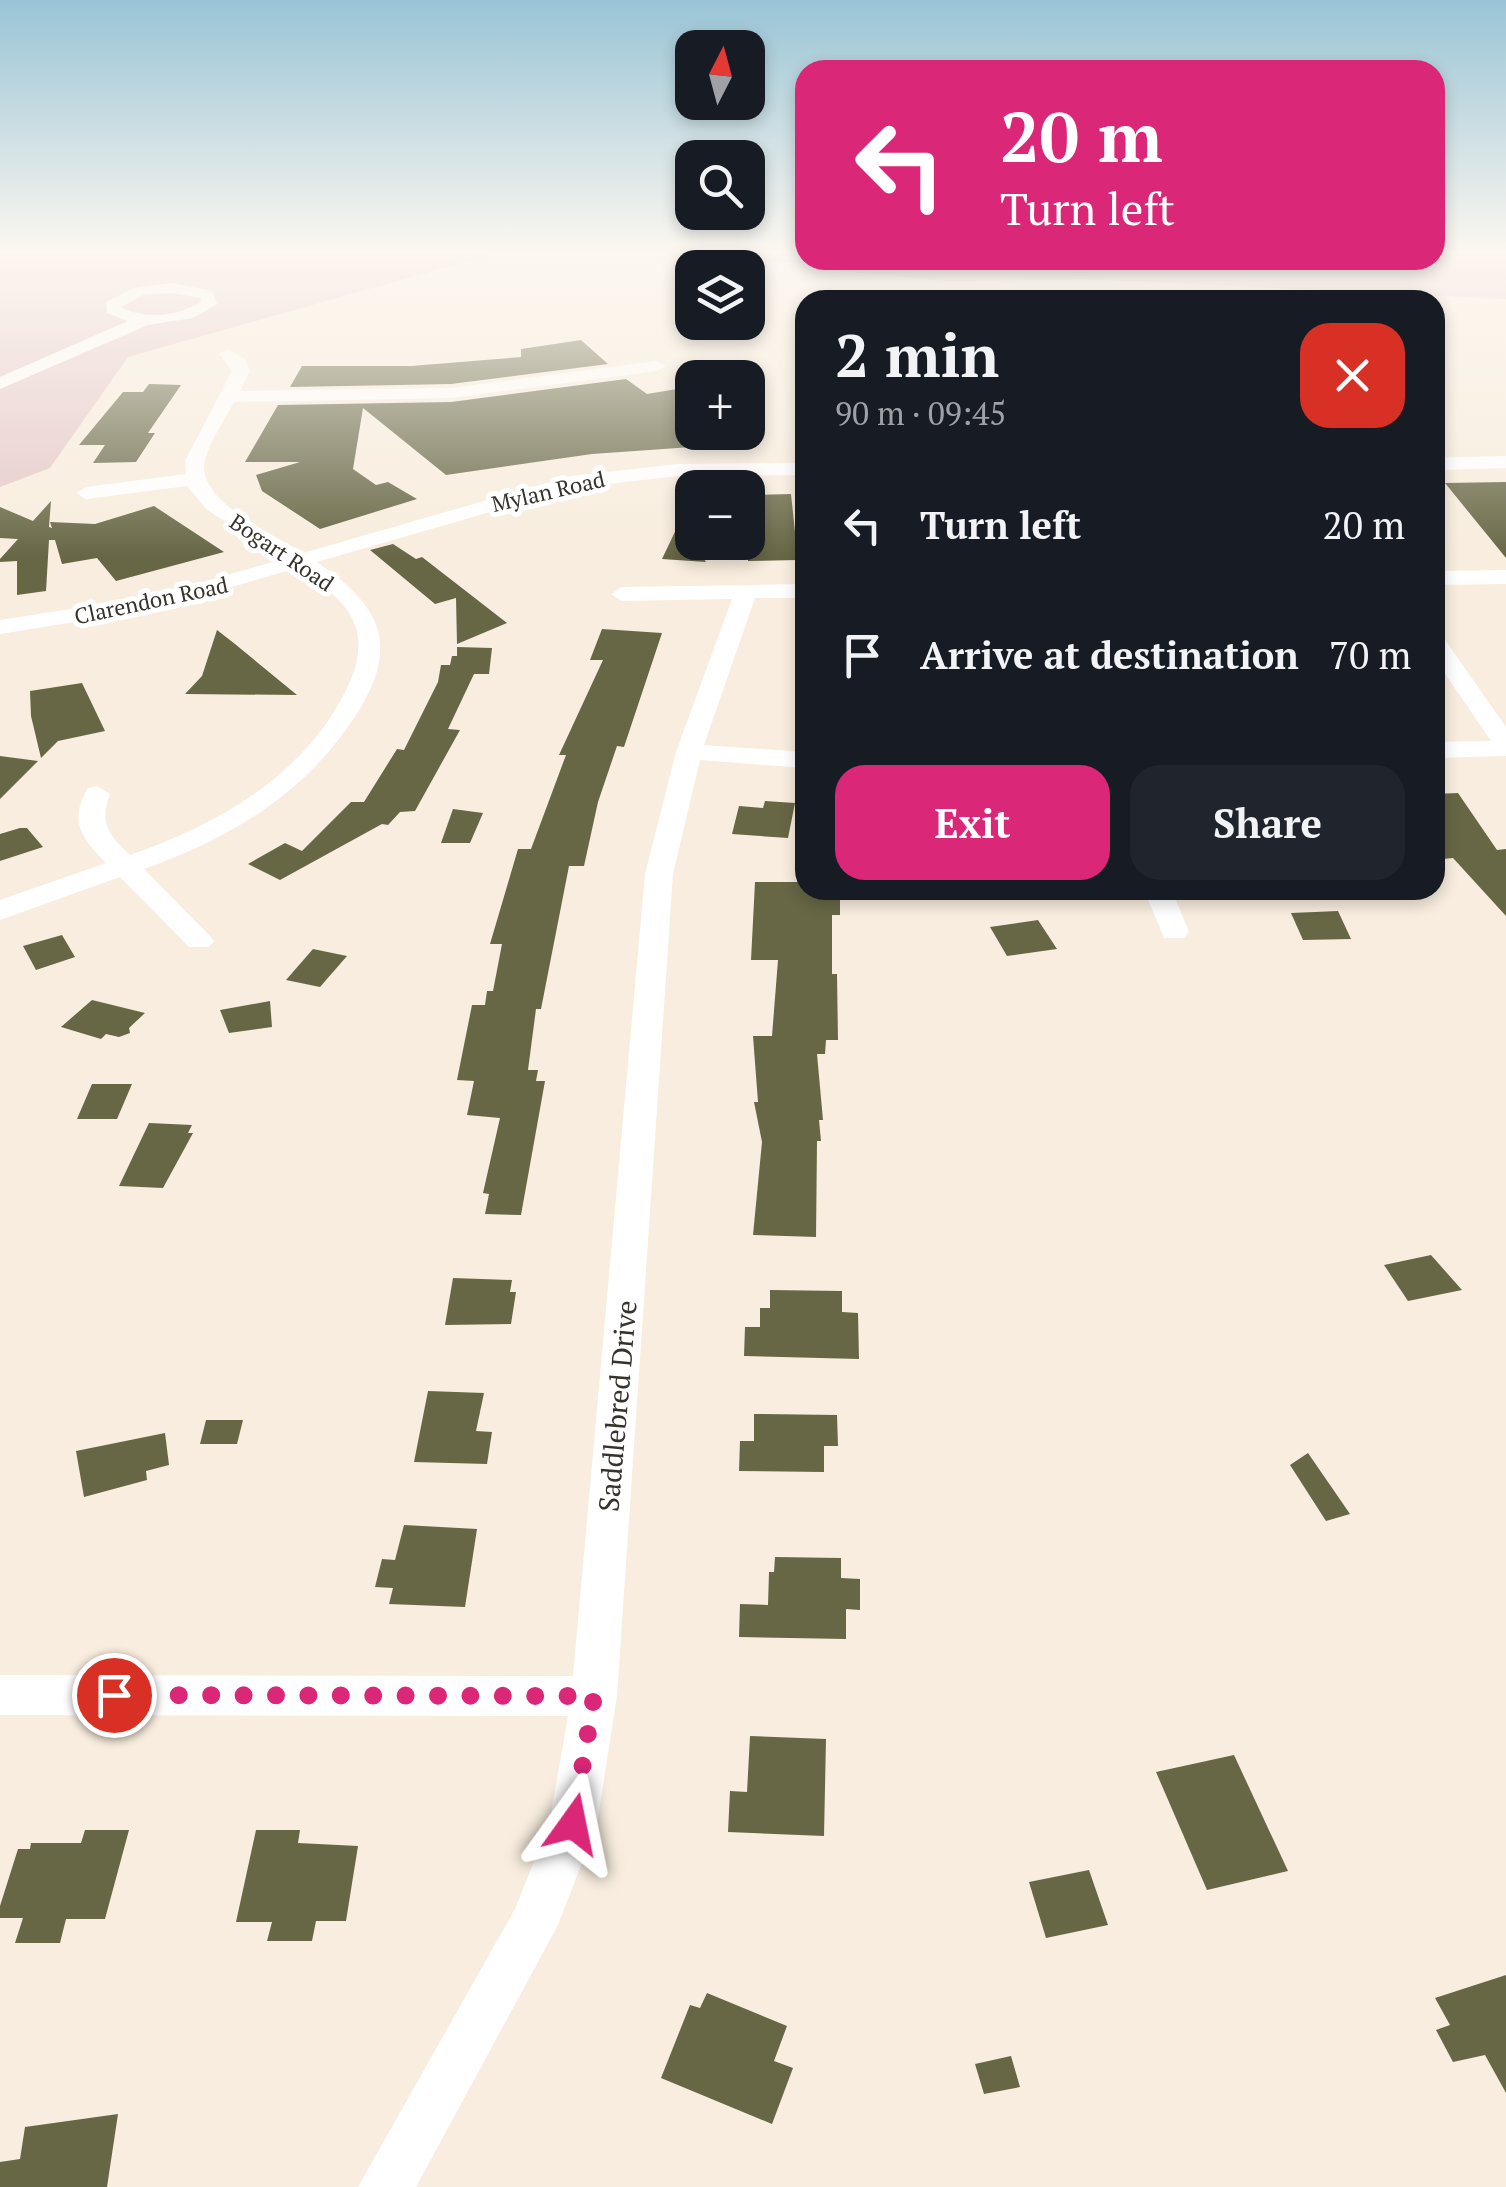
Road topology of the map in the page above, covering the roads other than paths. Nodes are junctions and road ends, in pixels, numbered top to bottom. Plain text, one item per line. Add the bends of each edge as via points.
1 (68, 354) edge
2 (228, 354) dead end
3 (657, 366) dead end
4 (0, 384) edge
5 (228, 397) junction
6 (1506, 462) edge
7 (1445, 464) edge
8 (795, 470) edge
9 (195, 479) junction
10 (86, 493) dead end
11 (300, 562) junction
12 (1445, 578) edge
13 (1506, 578) edge
14 (795, 591) edge
15 (746, 592) junction
16 (622, 594) dead end
17 (0, 627) edge
18 (1445, 657) edge
19 (1506, 747) edge
20 (1445, 750) edge
21 (690, 752) junction
22 (795, 759) edge
23 (98, 794) dead end
24 (125, 867) junction
25 (1162, 900) edge
26 (0, 911) edge
27 (1174, 932) dead end
28 (199, 940) dead end
29 (0, 1695) edge
30 (594, 1696) junction
31 (386, 2187) edge

1 - 4 street
2 - 5 street via 242,366
3 - 5 street via 451,393
5 - 9 street via 194,461
6 - 7 street
8 - 11 street, Mylan Road via 663,471 571,482
9 - 10 street
9 - 11 street, Bogart Road via 213,504
11 - 17 street, Clarendon Road via 156,602
11 - 24 street, Bogart Road via 346,596 371,642 371,666 341,722 302,772 252,808 206,836
12 - 13 street
14 - 15 street
15 - 16 street
15 - 21 street, Saddlebred Drive
18 - 19 street
19 - 20 street
21 - 22 street
21 - 30 street, Saddlebred Drive via 660,874
23 - 24 street via 89,825
24 - 26 street, Bogart Road via 58,885
24 - 28 street
25 - 27 street
29 - 30 street
30 - 31 street, Saddlebred Drive via 573,1824 533,1926

